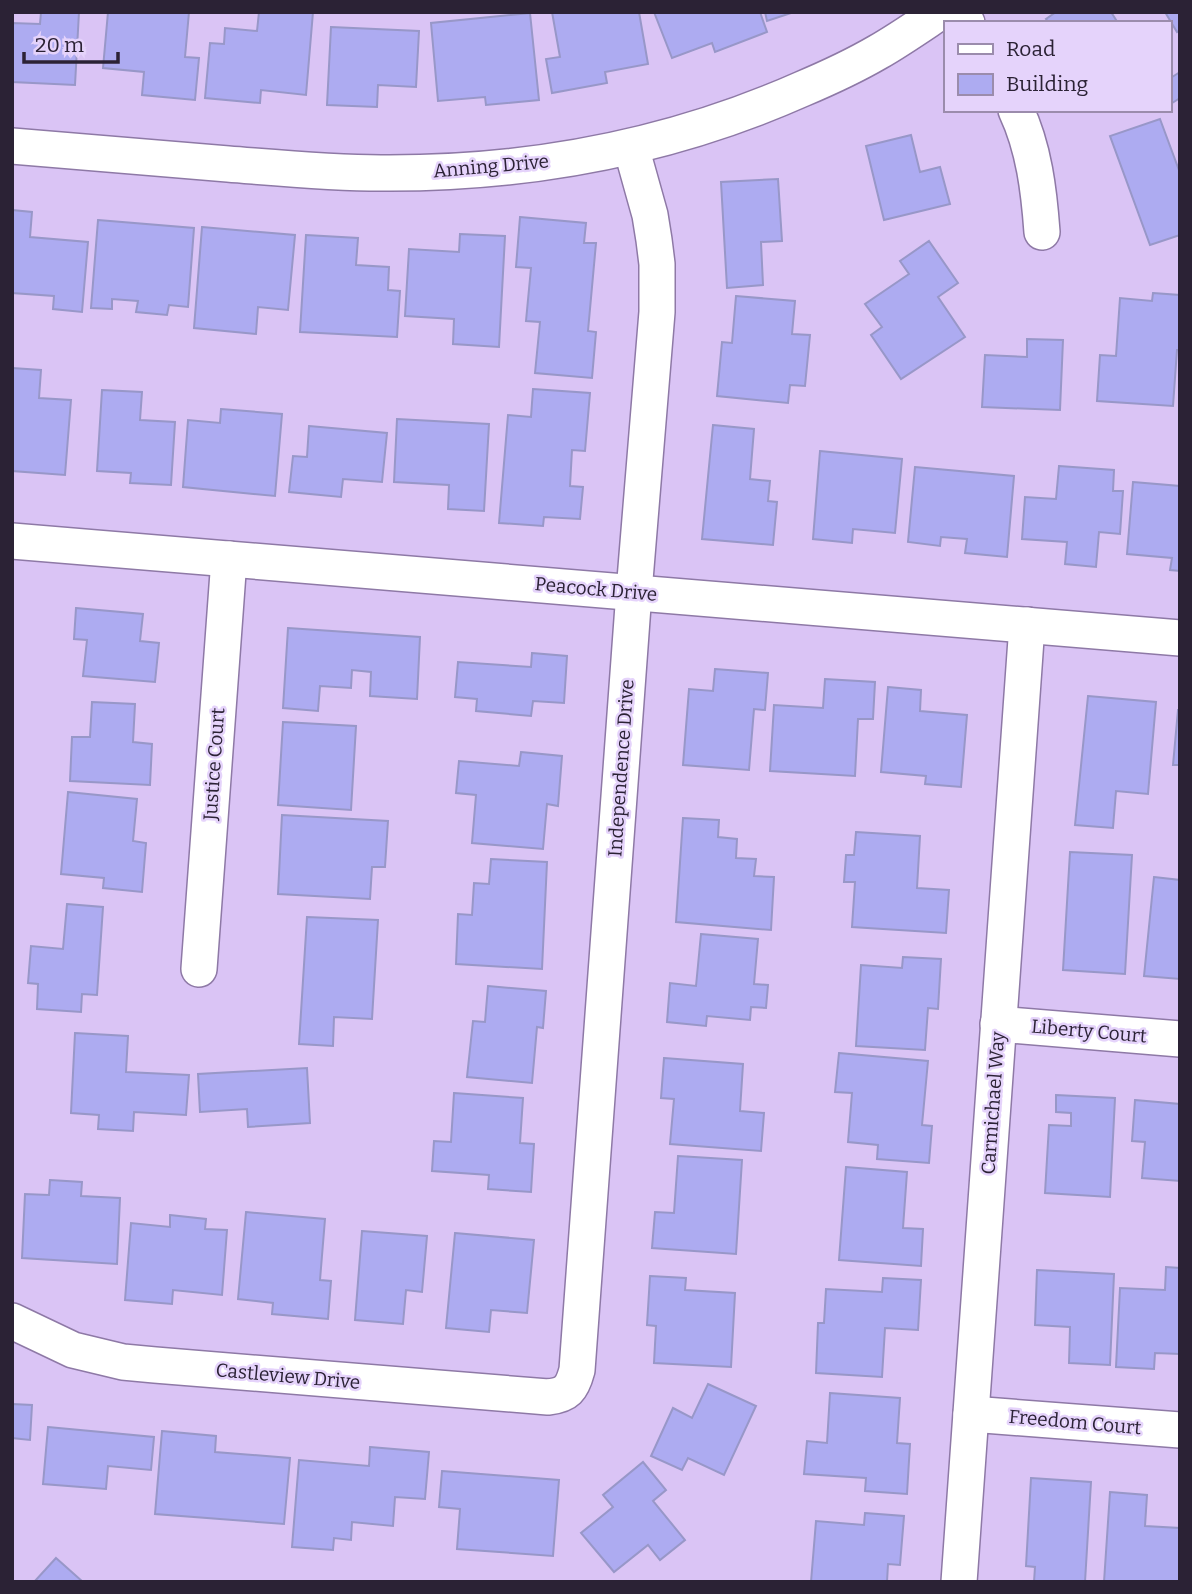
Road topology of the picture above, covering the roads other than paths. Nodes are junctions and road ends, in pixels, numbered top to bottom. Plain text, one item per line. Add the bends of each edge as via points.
1 (940, 12) edge
2 (1017, 112) edge
3 (12, 146) edge
4 (631, 147) junction
5 (1042, 232) dead end
6 (12, 541) edge
7 (229, 559) junction
8 (634, 592) junction
9 (1027, 625) junction
10 (1180, 638) edge
11 (199, 969) dead end
12 (998, 1024) junction
13 (1180, 1038) edge
14 (12, 1321) edge
15 (569, 1390) joint
16 (971, 1414) junction
17 (1180, 1430) edge
18 (959, 1582) edge

1 - 4 street, Anning Drive via 877,53 794,93
2 - 5 street via 1035,175
3 - 4 street, Anning Drive via 382,173 525,166
4 - 8 street, Independence Drive via 650,215 658,288
6 - 7 street, Peacock Drive
7 - 8 street, Peacock Drive
7 - 11 street, Justice Court
8 - 9 street, Peacock Drive
8 - 15 street, Independence Drive via 577,1370
9 - 10 street, Peacock Drive
9 - 12 street, Carmichael Way
12 - 13 street, Liberty Court
12 - 16 street, Carmichael Way
14 - 15 street, Castleview Drive via 73,1350 123,1362 548,1397
16 - 17 street, Freedom Court
16 - 18 street, Carmichael Way

